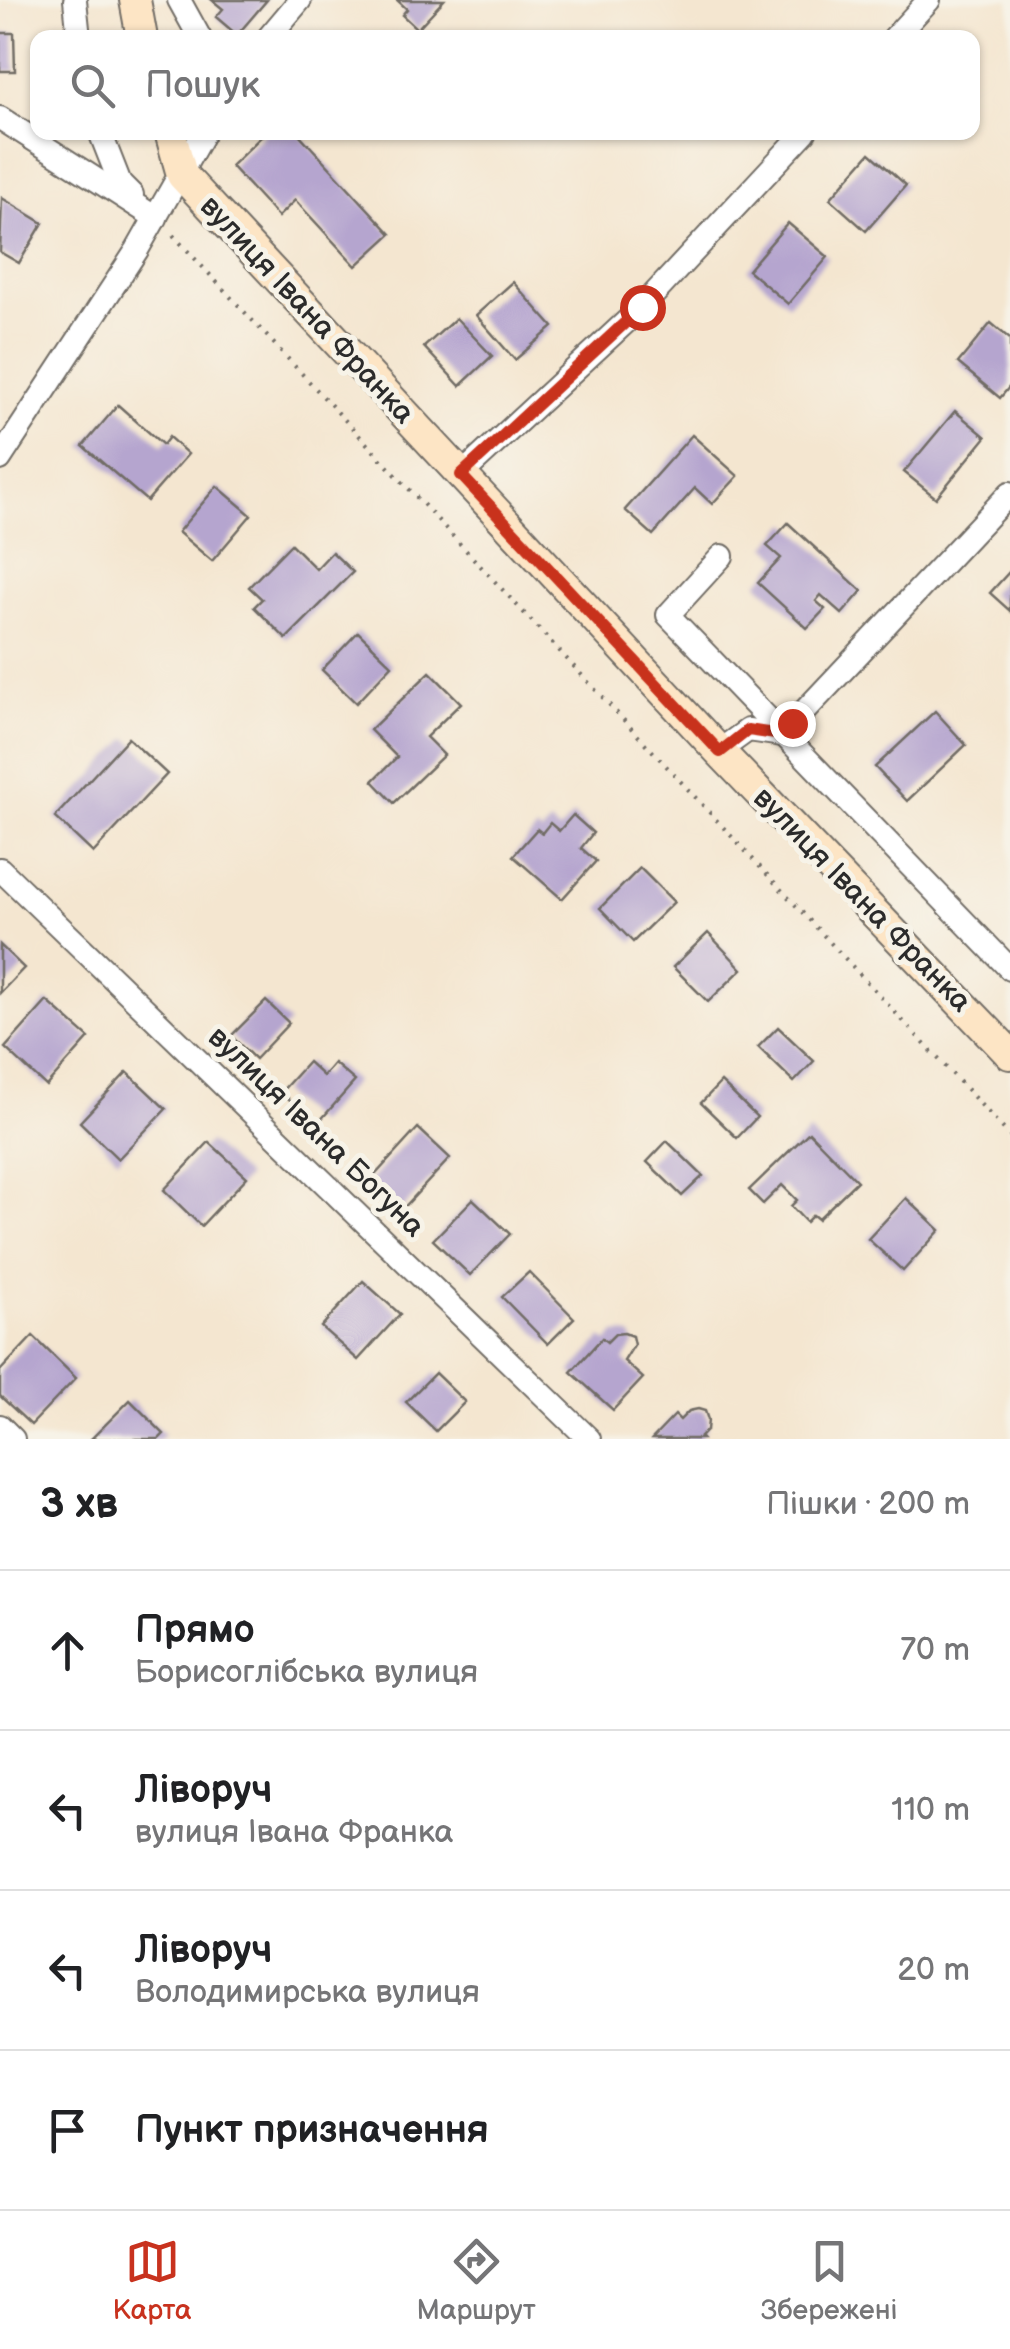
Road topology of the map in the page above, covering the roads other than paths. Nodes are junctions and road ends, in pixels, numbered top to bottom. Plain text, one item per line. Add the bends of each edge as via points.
1 (75, 0) edge
2 (135, 0) edge
3 (179, 0) edge
4 (300, 0) edge
5 (928, 0) edge
6 (78, 30) edge
7 (141, 30) edge
8 (196, 30) edge
9 (275, 30) edge
10 (901, 30) edge
11 (0, 118) edge
12 (30, 137) edge
13 (34, 140) edge
14 (103, 140) edge
15 (172, 140) edge
16 (200, 140) edge
17 (798, 140) edge
18 (182, 175) junction
19 (156, 218) junction
20 (0, 459) edge
21 (461, 475) junction
22 (1010, 493) edge
23 (722, 556) dead end
24 (782, 735) junction
25 (720, 752) junction
26 (0, 869) edge
27 (1010, 968) edge
28 (1010, 1054) edge
29 (0, 1426) edge
30 (14, 1439) edge
31 (588, 1439) edge

1 - 6 street
2 - 7 street
3 - 8 street
4 - 9 street
5 - 10 street
11 - 12 street
13 - 19 street
14 - 19 street via 120,183
15 - 18 street
16 - 18 street
17 - 21 street via 642,307
18 - 19 street
18 - 21 street, вулиця Івана Франка
19 - 20 street
21 - 25 street, вулиця Івана Франка
22 - 24 street
23 - 24 street via 668,615
24 - 25 street via 748,730
24 - 27 street
25 - 28 street, вулиця Івана Франка
26 - 31 street, вулиця Івана Богуна
29 - 30 street

